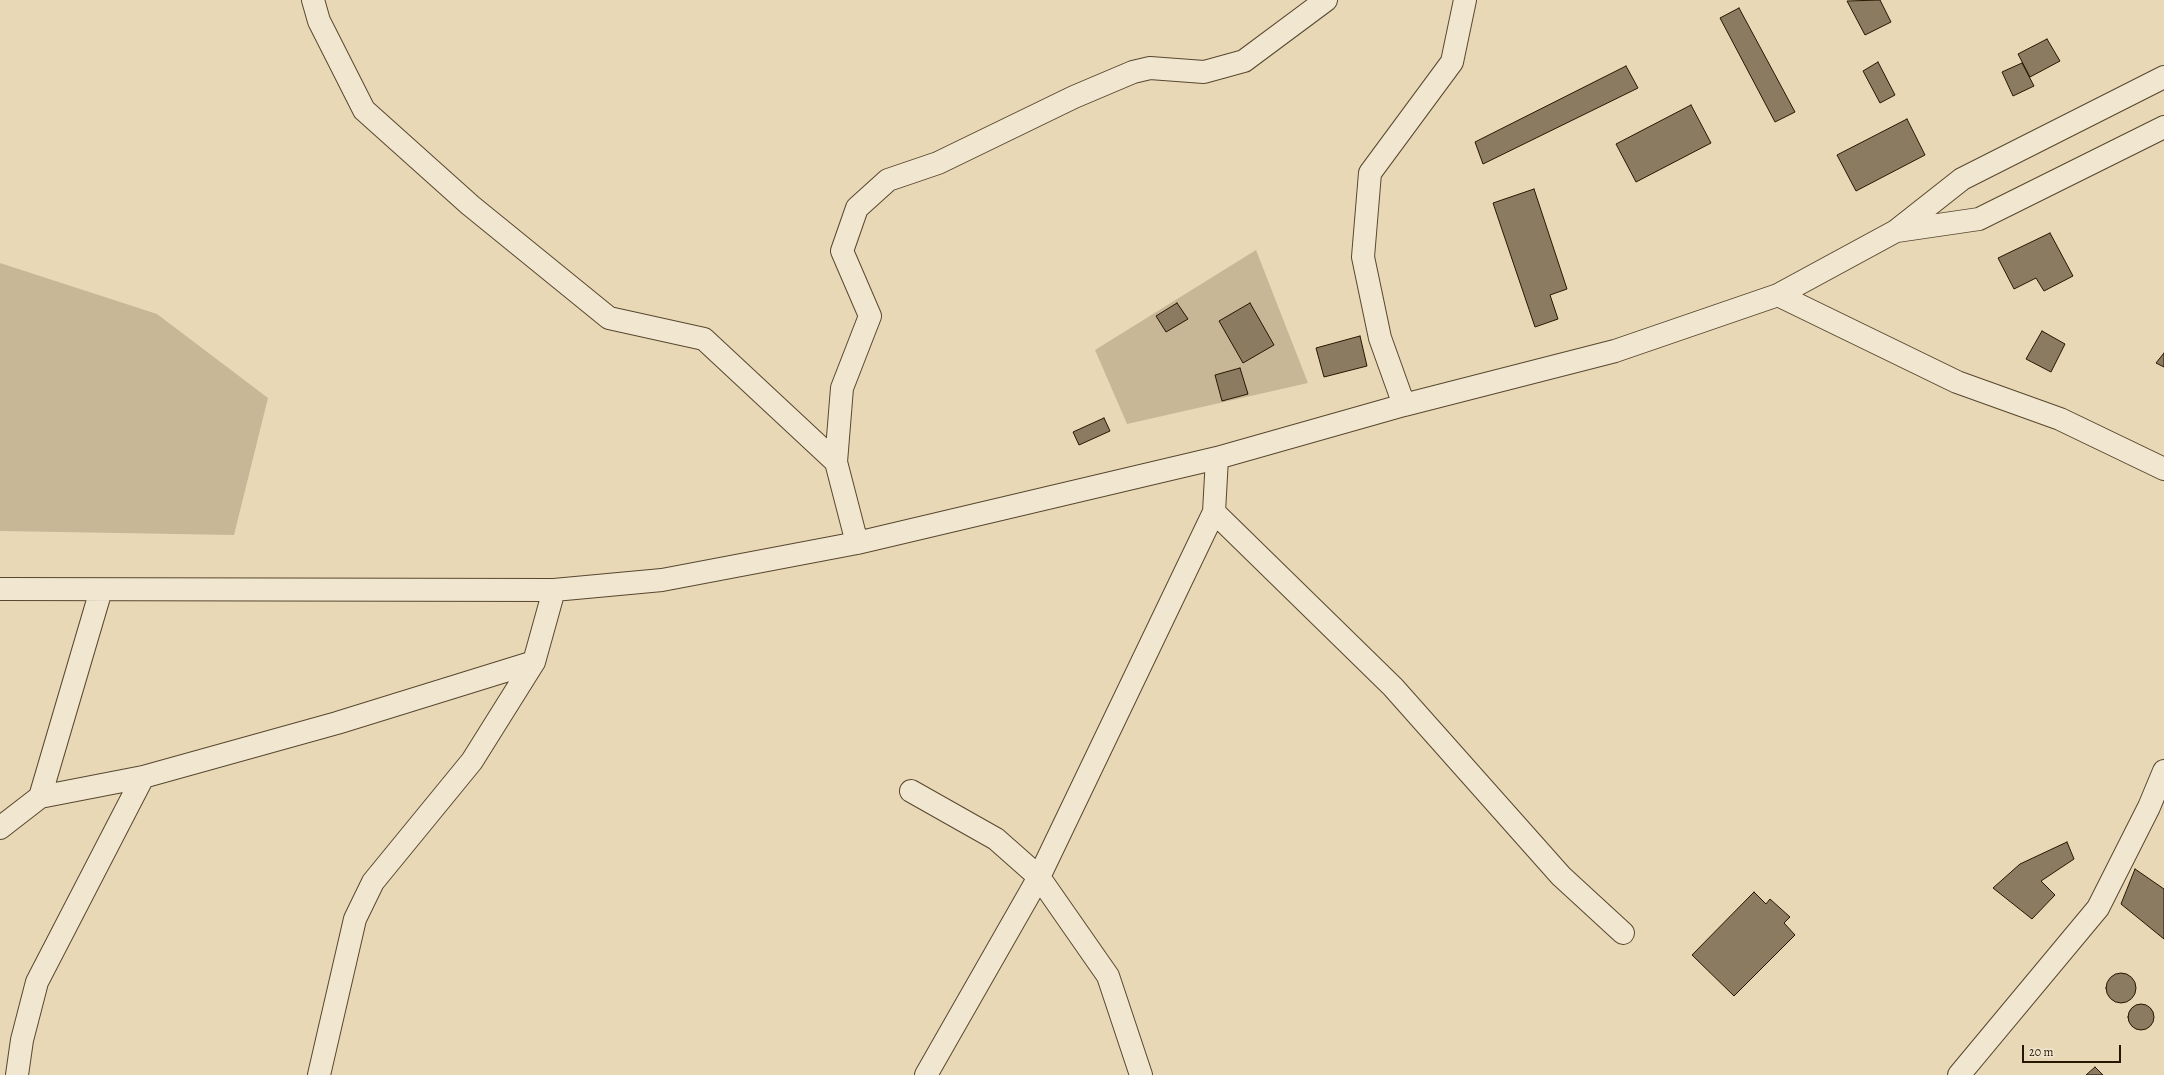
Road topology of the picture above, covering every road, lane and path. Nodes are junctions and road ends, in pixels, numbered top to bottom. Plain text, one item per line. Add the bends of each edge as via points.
1 (313, 0) edge
2 (1326, 0) edge
3 (1465, 0) edge
4 (2164, 77) edge
5 (2164, 127) edge
6 (1896, 231) junction
7 (1778, 295) junction
8 (1404, 405) junction
9 (1217, 458) junction
10 (836, 462) junction
11 (2164, 469) edge
12 (1214, 512) junction
13 (857, 543) junction
14 (0, 589) edge
15 (101, 590) junction
16 (554, 590) junction
17 (534, 662) junction
18 (2164, 771) edge
19 (143, 776) junction
20 (911, 791) dead end
21 (40, 797) junction
22 (2156, 811) edge
23 (0, 828) edge
24 (1039, 877) junction
25 (1623, 933) dead end
26 (17, 1075) edge
27 (319, 1075) edge
28 (926, 1075) edge
29 (1141, 1075) edge
30 (1959, 1075) edge

1 - 10 street via 319,21 364,110 470,205 609,318 704,339
2 - 10 street via 1244,61 1204,72 1150,68 1133,72 1074,97 938,163 888,180 857,208 842,251 870,316 842,388
3 - 8 street via 1452,62 1370,173 1363,257 1380,338
4 - 6 street via 1962,179
5 - 6 street via 1979,219
6 - 7 street
7 - 8 street via 1615,351
7 - 11 street via 1957,382 2060,419
8 - 9 street
9 - 12 street
9 - 13 street
10 - 13 street
12 - 24 street
12 - 25 street via 1393,687 1561,876
13 - 16 street via 662,580
14 - 15 street
15 - 16 street
15 - 21 street
16 - 17 street
17 - 19 street via 337,723
17 - 27 street via 472,761 373,882 355,919
18 - 22 street
19 - 21 street
19 - 26 street via 38,982 22,1040
20 - 24 street via 996,839
21 - 23 street
22 - 30 street via 2098,908
24 - 28 street
24 - 29 street via 1108,976

